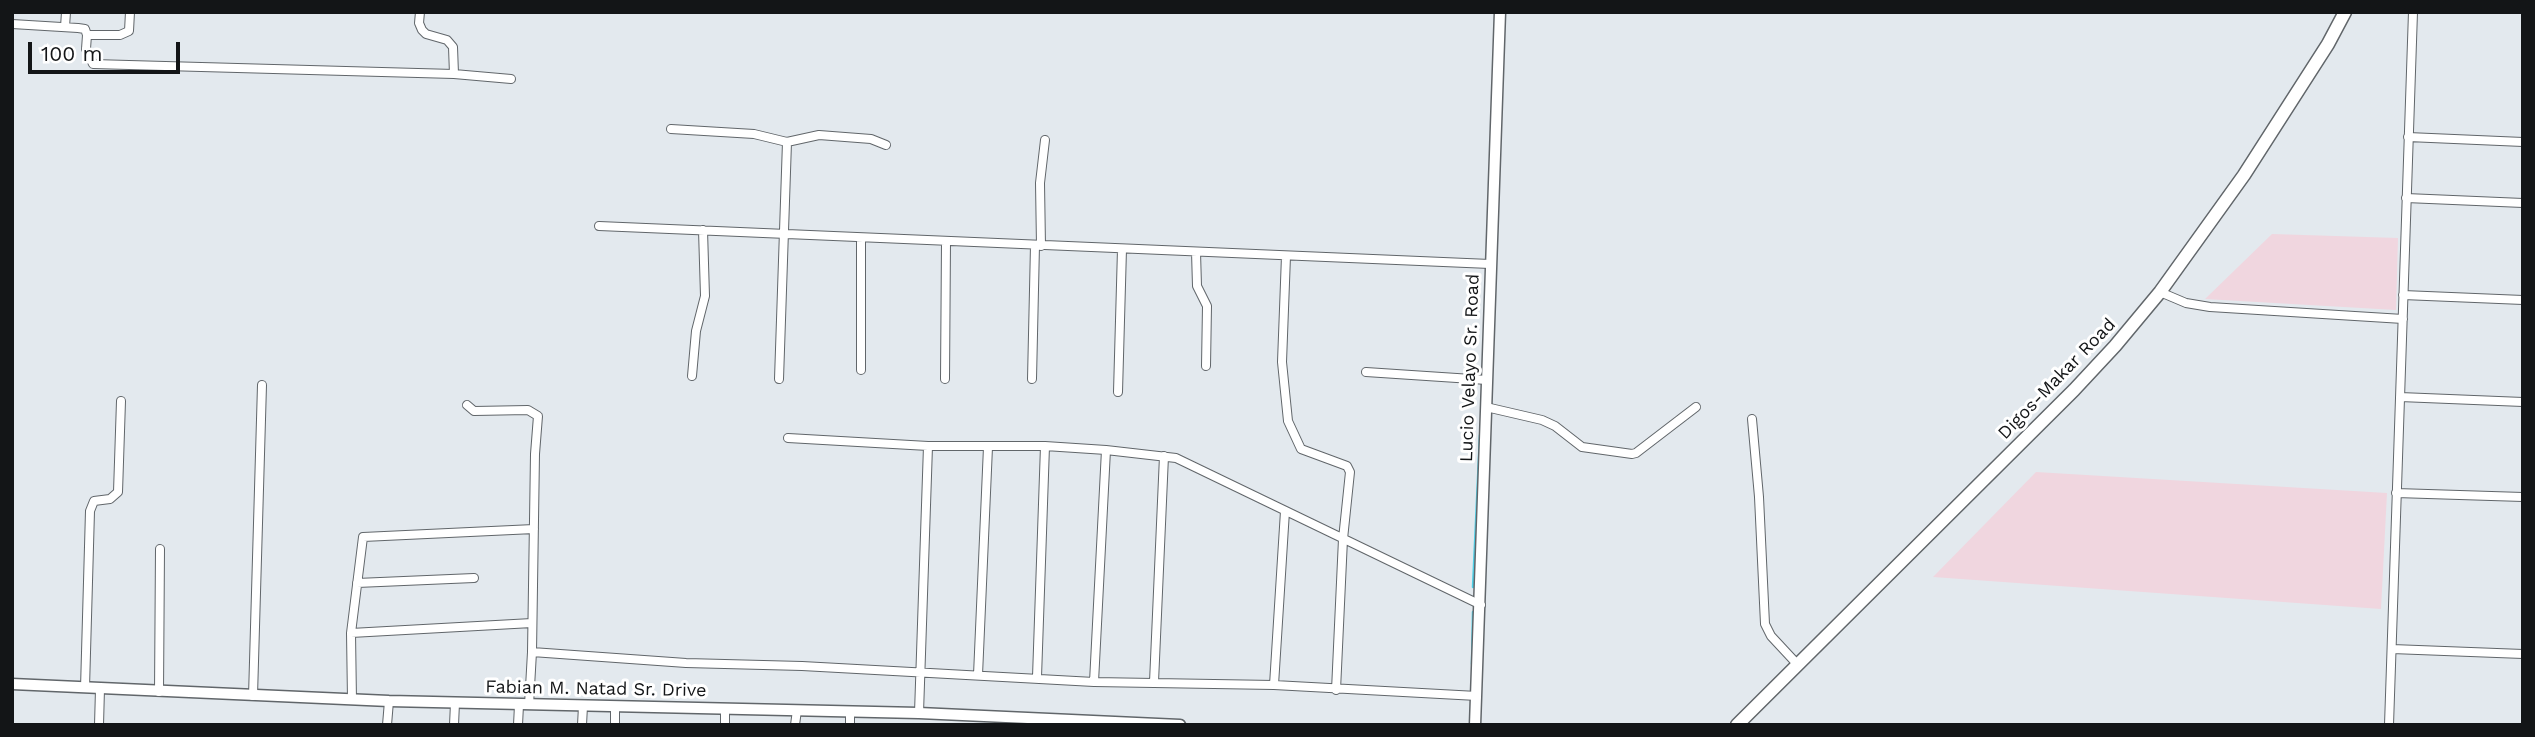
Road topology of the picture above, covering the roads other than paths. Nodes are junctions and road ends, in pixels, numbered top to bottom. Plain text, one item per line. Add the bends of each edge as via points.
1 (66, 12) edge
2 (130, 12) edge
3 (420, 12) edge
4 (1500, 12) edge
5 (2345, 12) edge
6 (2413, 12) edge
7 (12, 24) edge
8 (65, 27) junction
9 (87, 35) junction
10 (454, 74) junction
11 (511, 79) dead end
12 (671, 129) dead end
13 (2407, 137) junction
14 (1045, 140) dead end
15 (787, 142) junction
16 (2523, 142) edge
17 (886, 145) dead end
18 (2406, 198) junction
19 (2523, 203) edge
20 (599, 226) dead end
21 (703, 229) junction
22 (783, 235) junction
23 (861, 238) junction
24 (946, 242) junction
25 (1038, 246) junction
26 (1122, 249) junction
27 (1196, 252) junction
28 (1286, 256) junction
29 (1490, 264) junction
30 (2160, 292) junction
31 (2403, 295) junction
32 (2523, 300) edge
33 (2403, 319) junction
34 (1206, 366) dead end
35 (861, 370) dead end
36 (1366, 372) dead end
37 (692, 376) dead end
38 (779, 379) dead end
39 (945, 379) dead end
40 (1032, 379) dead end
41 (1487, 380) junction
42 (262, 385) dead end
43 (1118, 392) dead end
44 (2400, 397) junction
45 (121, 401) dead end
46 (2523, 402) edge
47 (467, 405) dead end
48 (1486, 407) junction
49 (1696, 407) dead end
50 (1752, 419) dead end
51 (788, 438) dead end
52 (928, 446) junction
53 (1045, 446) junction
54 (988, 447) junction
55 (1105, 450) junction
56 (1164, 456) junction
57 (2396, 493) junction
58 (2523, 497) edge
59 (1285, 511) junction
60 (534, 529) junction
61 (1343, 539) junction
62 (160, 549) dead end
63 (474, 578) dead end
64 (357, 583) junction
65 (1481, 605) junction
66 (532, 623) junction
67 (351, 633) junction
68 (2392, 649) junction
69 (532, 652) junction
70 (2523, 654) edge
71 (1798, 664) junction
72 (921, 674) junction
73 (978, 675) junction
74 (1037, 677) junction
75 (1094, 682) junction
76 (1154, 682) junction
77 (12, 684) edge
78 (1274, 685) junction
79 (85, 688) junction
80 (100, 689) junction
81 (1336, 690) junction
82 (159, 692) junction
83 (253, 696) junction
84 (1477, 696) junction
85 (352, 700) junction
86 (389, 701) junction
87 (455, 703) junction
88 (524, 705) junction
89 (583, 706) junction
90 (615, 707) junction
91 (725, 709) junction
92 (797, 710) junction
93 (850, 712) junction
94 (919, 713) junction
95 (1053, 722) edge
96 (1104, 723) edge
97 (99, 725) edge
98 (387, 725) edge
99 (454, 725) edge
100 (518, 725) edge
101 (582, 725) edge
102 (615, 725) edge
103 (725, 725) edge
104 (796, 725) edge
105 (850, 725) edge
106 (1180, 725) edge
107 (1475, 725) edge
108 (1737, 725) edge
109 (2389, 725) edge

1 - 8 street
2 - 9 street via 129,31 124,35
3 - 10 street via 422,30 453,47
4 - 29 street, Lucio Velayo Sr. Road
5 - 30 main road, Digos-Makar Road via 2244,175
6 - 13 street
7 - 8 street
8 - 9 street via 85,29
9 - 10 street via 86,49 93,64
10 - 11 street
12 - 15 street via 754,134
13 - 16 street
13 - 18 street
14 - 25 street
15 - 17 street via 819,135 871,139
15 - 22 street
18 - 19 street
18 - 31 street
20 - 21 street
21 - 22 street
21 - 37 street via 705,296
22 - 23 street
22 - 38 street
23 - 24 street
23 - 35 street
24 - 25 street
24 - 39 street
25 - 26 street
25 - 40 street
26 - 27 street
26 - 43 street
27 - 28 street
27 - 34 street via 1197,286 1207,306
28 - 29 street
28 - 61 street via 1282,362 1288,421 1301,449 1349,468
29 - 41 street, Lucio Velayo Sr. Road
30 - 33 street via 2210,307
30 - 71 main road, Digos-Makar Road via 2074,390
31 - 32 street
31 - 33 street
33 - 44 street
36 - 41 street
41 - 48 street, Lucio Velayo Sr. Road
42 - 83 street
44 - 46 street
44 - 57 street
45 - 79 street via 118,492 110,499 94,501 90,511
47 - 60 street via 474,411 528,410 538,416
48 - 49 street via 1542,420 1582,447 1632,454
48 - 65 street, Lucio Velayo Sr. Road
50 - 71 street via 1765,624
51 - 52 street
52 - 54 street
52 - 72 street
53 - 54 street
53 - 55 street
53 - 74 street
54 - 73 street
55 - 56 street
55 - 75 street
56 - 59 street
56 - 76 street
57 - 58 street
57 - 68 street
59 - 61 street
59 - 78 street
60 - 64 street via 363,537
60 - 66 street
61 - 65 street
61 - 81 street
62 - 82 street
63 - 64 street
64 - 67 street
65 - 84 street, Lucio Velayo Sr. Road
66 - 67 street
66 - 69 street
67 - 85 street
68 - 70 street
68 - 109 street
69 - 72 street
69 - 88 street
71 - 108 main road, Digos-Makar Road
72 - 73 street
72 - 94 street
73 - 74 street
74 - 75 street
75 - 76 street
76 - 78 street
77 - 79 street, Fabian M. Natad Sr. Drive
78 - 81 street
79 - 80 street, Fabian M. Natad Sr. Drive
80 - 82 street, Fabian M. Natad Sr. Drive
80 - 97 street
81 - 84 street
82 - 83 street, Fabian M. Natad Sr. Drive
83 - 85 street, Fabian M. Natad Sr. Drive
84 - 107 street, Lucio Velayo Sr. Road
85 - 86 street, Fabian M. Natad Sr. Drive
86 - 87 street, Fabian M. Natad Sr. Drive
86 - 98 street
87 - 88 street, Fabian M. Natad Sr. Drive
87 - 99 street
88 - 89 street, Fabian M. Natad Sr. Drive
88 - 100 street
89 - 90 street, Fabian M. Natad Sr. Drive
89 - 101 street
90 - 91 street, Fabian M. Natad Sr. Drive
90 - 102 street
91 - 92 street, Fabian M. Natad Sr. Drive
91 - 103 street
92 - 93 street, Fabian M. Natad Sr. Drive
92 - 104 street
93 - 94 street, Fabian M. Natad Sr. Drive
93 - 105 street
94 - 95 street, Fabian M. Natad Sr. Drive
95 - 96 street, Fabian M. Natad Sr. Drive
96 - 106 street, Fabian M. Natad Sr. Drive

